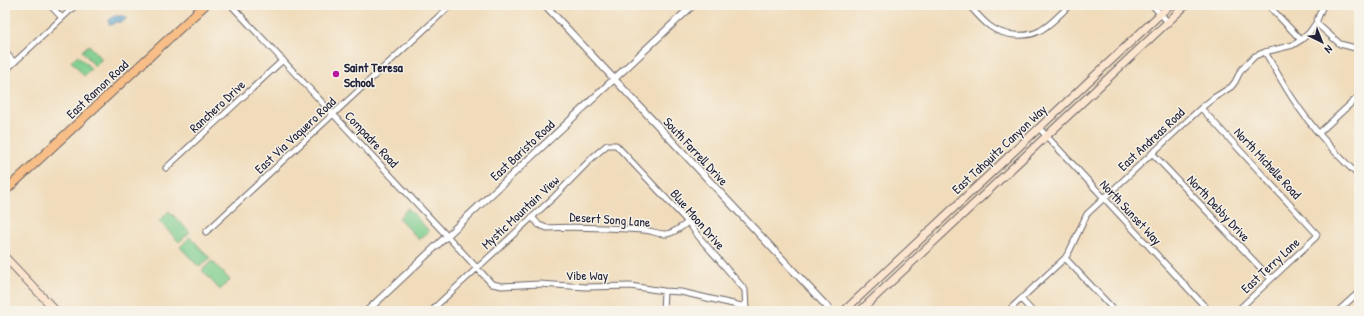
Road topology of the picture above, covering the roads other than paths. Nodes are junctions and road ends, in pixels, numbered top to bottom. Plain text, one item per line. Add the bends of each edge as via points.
1 (50, 5) edge
2 (76, 5) edge
3 (205, 5) edge
4 (231, 5) edge
5 (451, 5) edge
6 (545, 5) edge
7 (693, 5) edge
8 (969, 5) edge
9 (1070, 5) edge
10 (1152, 5) edge
11 (1170, 5) edge
12 (1186, 5) edge
13 (1268, 5) edge
14 (1323, 5) edge
15 (1161, 14) junction
16 (62, 18) junction
17 (1168, 22) junction
18 (1316, 23) junction
19 (1300, 40) junction
20 (1359, 49) edge
21 (5, 52) edge
22 (1265, 52) junction
23 (283, 60) junction
24 (14, 62) junction
25 (5, 71) edge
26 (614, 79) junction
27 (1359, 96) edge
28 (1201, 108) junction
29 (333, 114) junction
30 (1039, 128) junction
31 (1319, 133) junction
32 (1046, 136) junction
33 (622, 152) joint
34 (1152, 153) junction
35 (166, 168) dead end
36 (1359, 176) edge
37 (5, 191) edge
38 (1103, 199) junction
39 (532, 217) junction
40 (688, 222) junction
41 (206, 232) dead end
42 (1317, 234) joint
43 (447, 236) junction
44 (5, 257) edge
45 (1065, 258) junction
46 (477, 268) junction
47 (1271, 279) junction
48 (664, 291) junction
49 (1359, 292) edge
50 (1021, 299) junction
51 (435, 307) dead end
52 (746, 309) edge
53 (56, 311) edge
54 (367, 311) edge
55 (663, 311) edge
56 (831, 311) edge
57 (844, 311) edge
58 (860, 311) edge
59 (1008, 311) edge
60 (1032, 311) edge
61 (1115, 311) edge
62 (1209, 311) edge
63 (1237, 311) edge
64 (1338, 311) edge

1 - 16 street
2 - 16 street
3 - 37 main road, East Ramon Road
4 - 23 street, Compadre Road
5 - 29 street, East Via Vaquero Road
6 - 26 street, South Farrell Drive
7 - 26 street, East Baristo Road
8 - 9 street via 997,31 1022,36 1042,29
10 - 15 street
11 - 15 main road, East Tahquitz Canyon Way
12 - 17 main road, East Tahquitz Canyon Way
13 - 19 street
14 - 18 street, East Andreas Road
15 - 17 street
15 - 30 main road, East Tahquitz Canyon Way
16 - 24 street
17 - 32 main road, East Tahquitz Canyon Way
18 - 19 street, East Andreas Road
18 - 20 street via 1340,44
19 - 22 street, East Andreas Road via 1293,45
21 - 24 street
22 - 28 street, East Andreas Road via 1247,63 1231,87
22 - 31 street via 1294,100
23 - 29 street, Compadre Road
23 - 35 street, Ranchero Drive
24 - 25 street
26 - 43 street, East Baristo Road
26 - 56 street, South Farrell Drive
27 - 31 street
28 - 34 street, East Andreas Road
28 - 42 street, North Michelle Road
29 - 41 street, East Via Vaquero Road
29 - 43 street, Compadre Road
30 - 32 street, North Sunset Way
30 - 57 main road, East Tahquitz Canyon Way
31 - 36 street
32 - 38 street, North Sunset Way
32 - 58 main road, East Tahquitz Canyon Way
33 - 39 street, Mystic Mountain View via 616,145 607,145
33 - 40 street, Blue Moon Drive
34 - 38 street, East Andreas Road
34 - 47 street, North Debby Drive
38 - 45 street, East Andreas Road via 1087,214
38 - 62 street, North Sunset Way
39 - 40 street, Desert Song Lane via 539,225 547,228 610,228 666,234
39 - 46 street, Mystic Mountain View
40 - 52 street, Blue Moon Drive via 745,290
42 - 47 street, East Terry Lane
43 - 46 street, Vibe Way
43 - 54 street, East Baristo Road
44 - 53 main road
45 - 50 street, East Andreas Road
45 - 61 street
46 - 48 street, Vibe Way via 492,284 502,286 630,286
46 - 51 street, Mystic Mountain View
47 - 63 street, East Terry Lane
48 - 52 street, Vibe Way via 681,292
48 - 55 street
49 - 64 street
50 - 59 street, East Andreas Road
50 - 60 street

